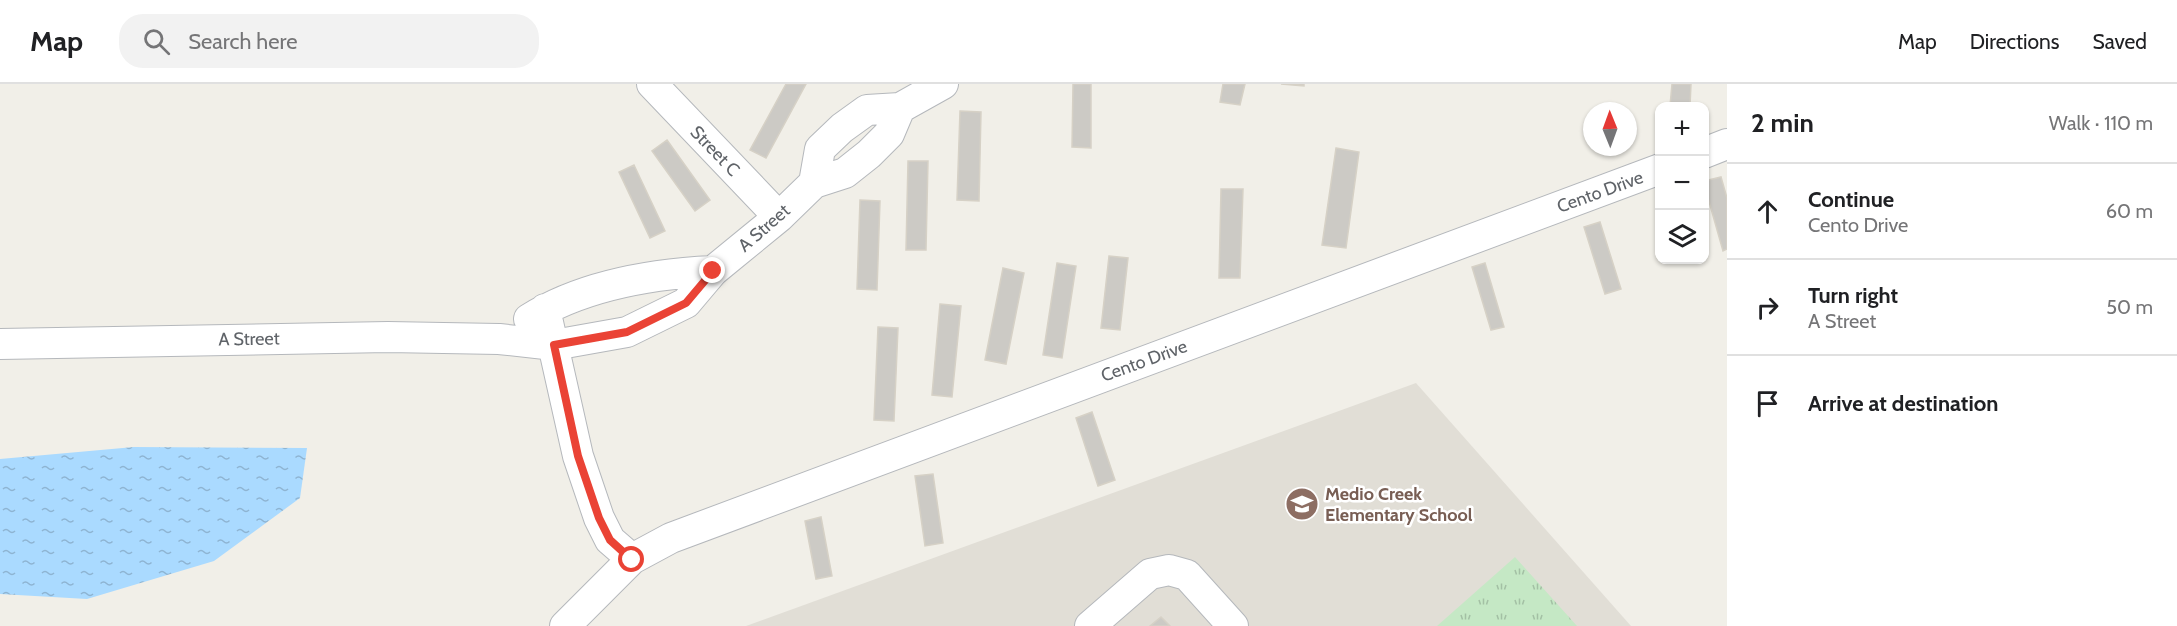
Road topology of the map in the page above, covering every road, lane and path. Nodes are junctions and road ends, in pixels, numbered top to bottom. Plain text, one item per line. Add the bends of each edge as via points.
1 (652, 84) edge
2 (943, 84) edge
3 (1727, 144) edge
4 (1709, 151) edge
5 (1655, 170) edge
6 (778, 217) junction
7 (713, 271) junction
8 (545, 309) junction
9 (499, 339) junction
10 (0, 344) edge
11 (554, 345) junction
12 (632, 560) junction
13 (565, 626) edge
14 (1090, 626) edge
15 (1233, 626) edge

1 - 6 street, Street C
2 - 6 street, A Street via 900,108 889,134 868,154 845,173 814,183
3 - 4 street
5 - 12 street, Cento Drive via 671,538
6 - 7 street, A Street
7 - 8 street via 614,284
7 - 11 street, A Street via 686,303 627,332
8 - 9 street
8 - 11 street
9 - 10 street, A Street via 388,337
9 - 11 street, A Street
11 - 12 street via 578,456 599,518 610,540
12 - 13 street, Cento Drive
14 - 15 street via 1149,574 1169,570 1187,575

